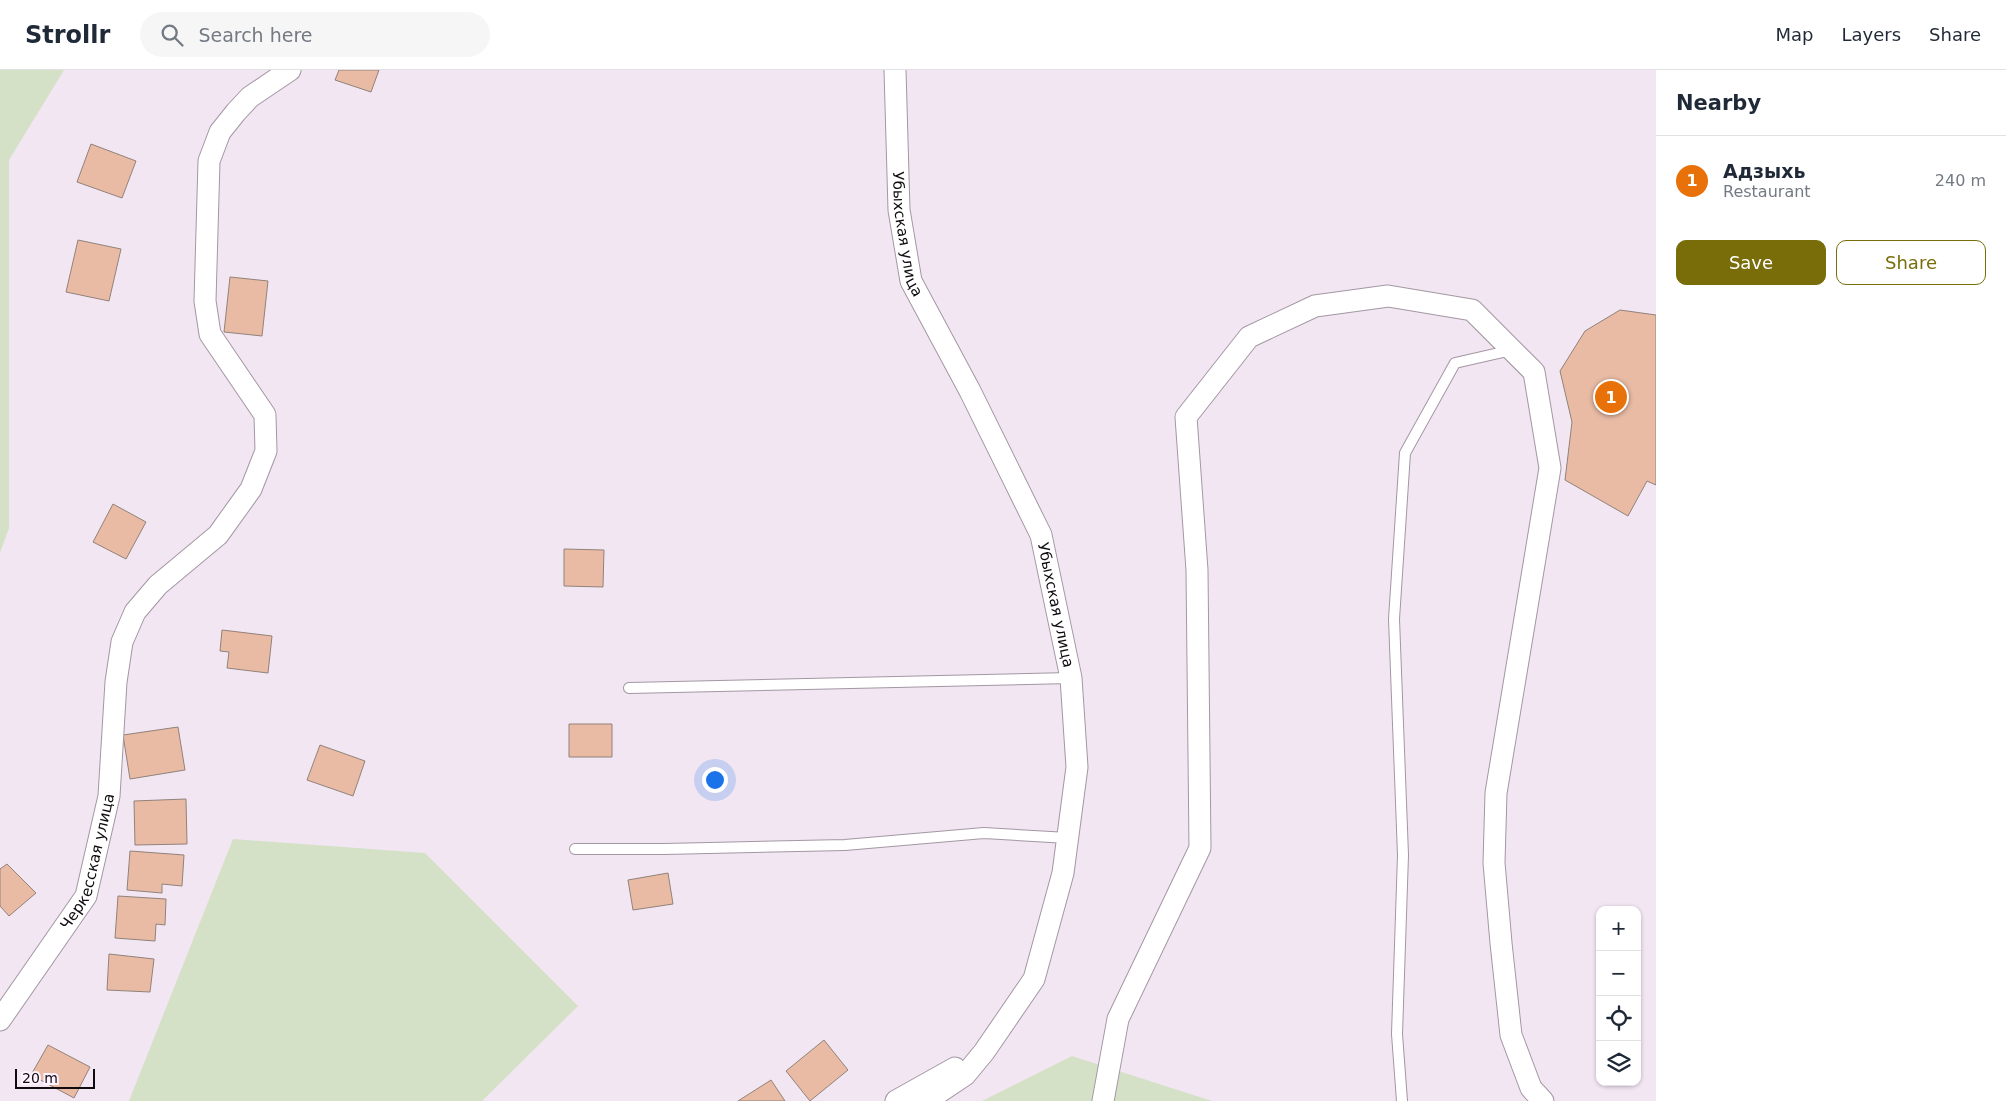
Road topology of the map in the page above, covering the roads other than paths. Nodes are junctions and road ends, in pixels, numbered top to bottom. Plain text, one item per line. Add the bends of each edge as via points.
1 (290, 70) edge
2 (895, 70) edge
3 (1512, 350) junction
4 (1072, 678) junction
5 (630, 688) dead end
6 (1068, 838) junction
7 (575, 849) dead end
8 (0, 1020) edge
9 (984, 1052) junction
10 (896, 1101) edge
11 (926, 1101) edge
12 (1103, 1101) edge
13 (1402, 1101) edge
14 (1542, 1101) edge

1 - 8 street, Черкесская улица via 250,97 236,112 220,132 209,161 205,301 210,334 265,415 266,451 251,489 218,536 158,585 134,612 122,642 108,796 86,896
2 - 4 street, Убыхская улица via 900,210 910,281 970,391 1041,535
3 - 12 street via 1472,310 1388,296 1315,306 1249,337 1186,417 1197,570 1200,848 1118,1019
3 - 13 lane via 1455,363 1405,453 1394,620 1403,855 1397,1034
3 - 14 street via 1534,372 1550,468 1496,793 1494,863 1511,1035 1531,1088
4 - 5 lane
4 - 6 street, Убыхская улица via 1077,767
6 - 7 lane via 984,833 845,846
6 - 9 street, Убыхская улица via 1063,873 1034,980
9 - 10 street, Убыхская улица
9 - 11 street via 965,1075

